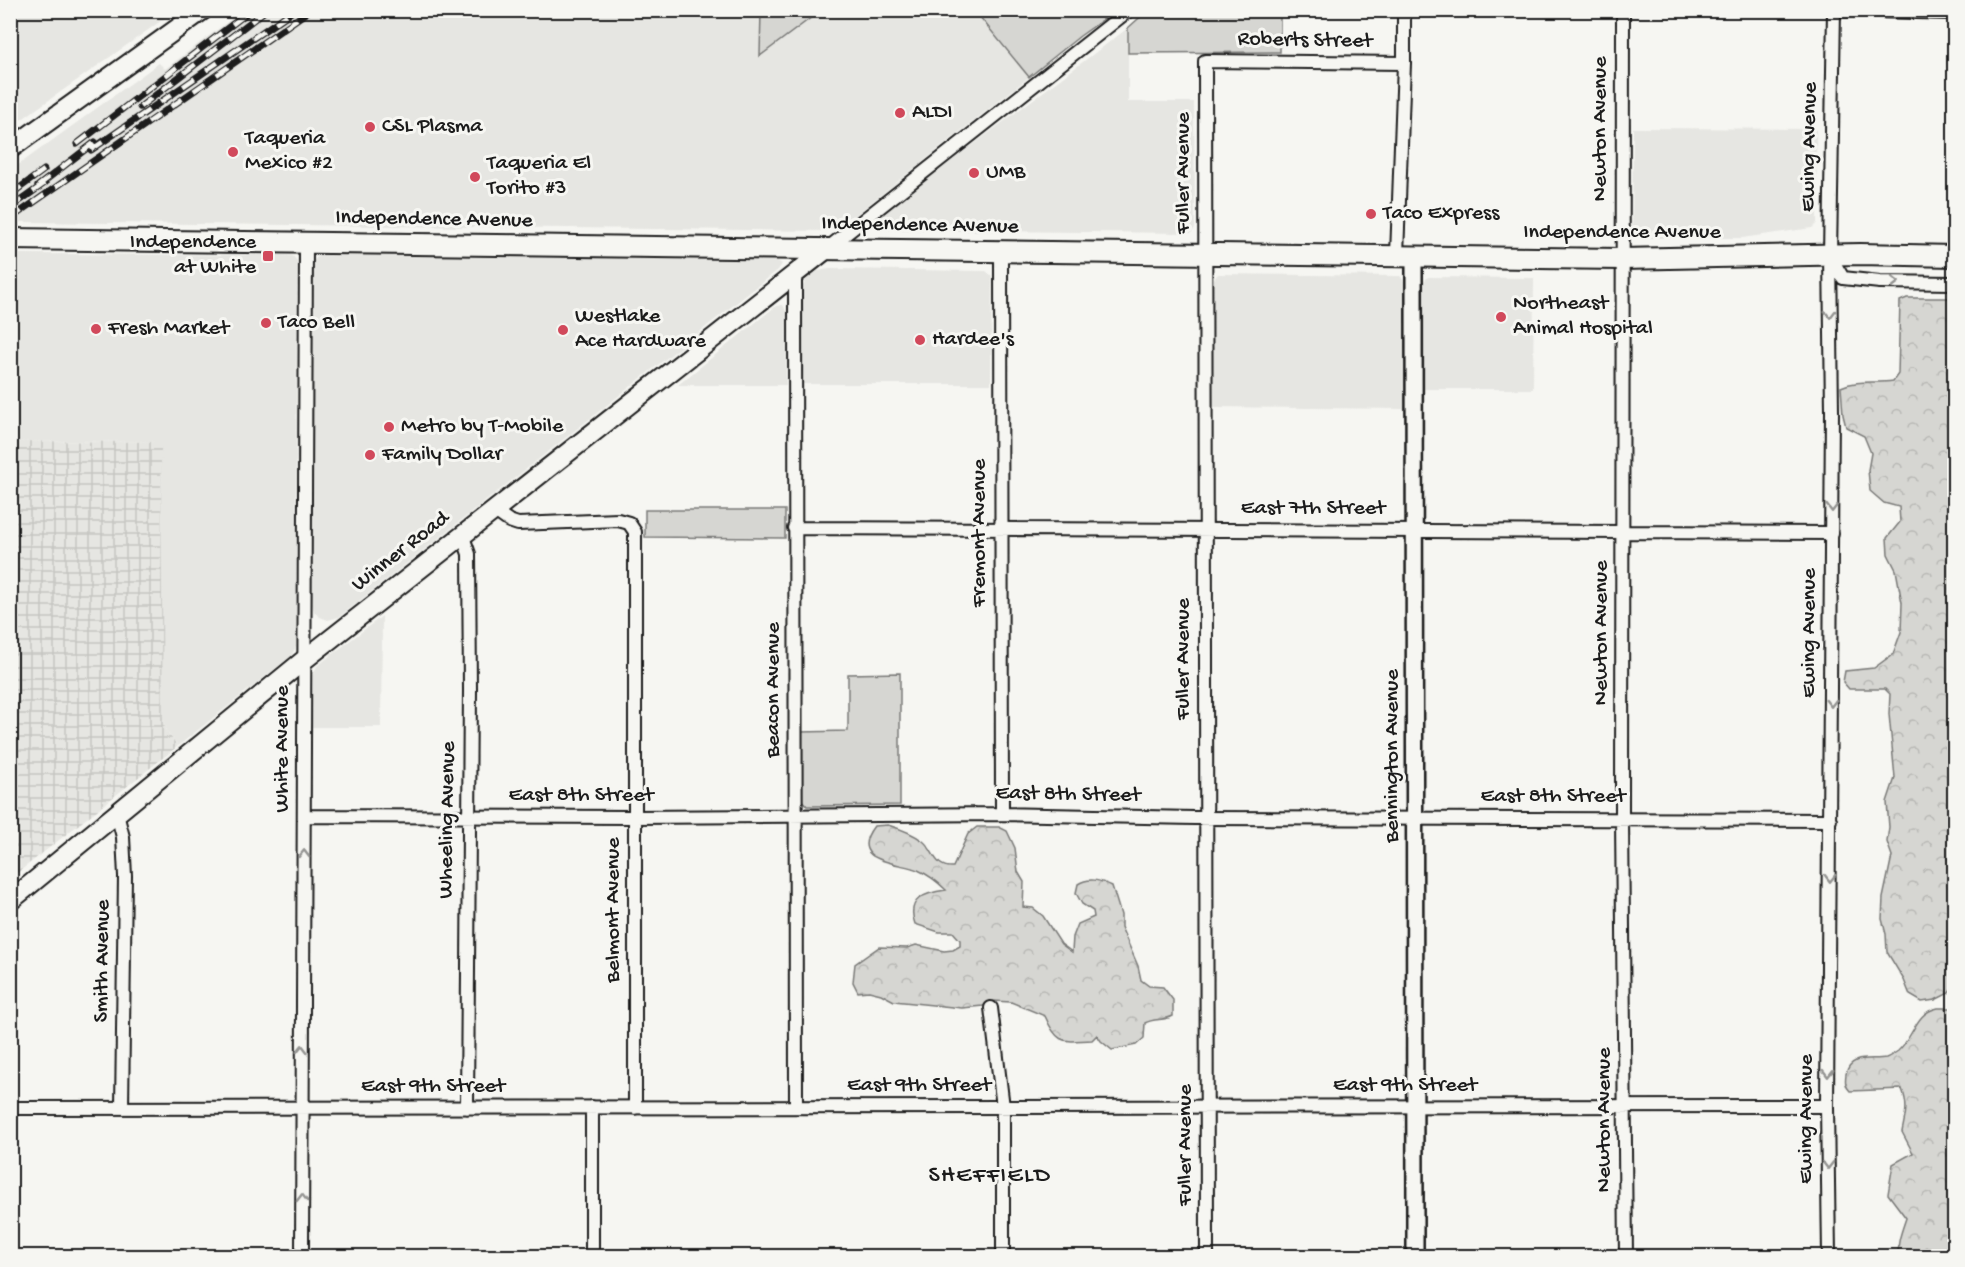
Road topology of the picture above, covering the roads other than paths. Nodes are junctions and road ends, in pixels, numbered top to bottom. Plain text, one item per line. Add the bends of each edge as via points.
1 (203, 10) edge
2 (1129, 10) edge
3 (1404, 10) edge
4 (1623, 10) edge
5 (1834, 10) edge
6 (1839, 10) edge
7 (1954, 13) edge
8 (1205, 61) joint
9 (1404, 63) junction
10 (10, 149) edge
11 (10, 239) edge
12 (306, 242) junction
13 (828, 248) junction
14 (1001, 251) junction
15 (1204, 255) junction
16 (1830, 255) junction
17 (1405, 256) junction
18 (1954, 256) edge
19 (1622, 259) junction
20 (795, 273) junction
21 (1954, 283) edge
22 (495, 511) junction
23 (794, 528) junction
24 (1000, 529) junction
25 (1205, 530) junction
26 (1415, 531) junction
27 (1623, 532) junction
28 (1832, 533) junction
29 (462, 534) junction
30 (304, 660) junction
31 (117, 814) junction
32 (1002, 814) junction
33 (795, 815) junction
34 (304, 816) junction
35 (468, 817) junction
36 (634, 817) junction
37 (1206, 818) junction
38 (1415, 818) junction
39 (1622, 818) junction
40 (1830, 820) junction
41 (10, 901) edge
42 (992, 1008) dead end
43 (1626, 1106) junction
44 (1827, 1106) junction
45 (592, 1107) junction
46 (796, 1107) junction
47 (1003, 1107) junction
48 (1207, 1107) junction
49 (1415, 1107) junction
50 (10, 1108) edge
51 (122, 1108) junction
52 (302, 1108) junction
53 (467, 1108) junction
54 (635, 1108) junction
55 (302, 1257) edge
56 (592, 1257) edge
57 (1003, 1257) edge
58 (1207, 1257) edge
59 (1415, 1257) edge
60 (1626, 1257) edge
61 (1829, 1257) edge

1 - 10 main road
2 - 13 street
3 - 9 street, Bennington Avenue
4 - 19 street, Newton Avenue
5 - 16 street, Ewing Avenue
6 - 7 street
8 - 9 street, Roberts Street
8 - 15 street, Fuller Avenue
9 - 17 street, Bennington Avenue
11 - 12 main road, Independence Avenue
12 - 13 main road, Independence Avenue
12 - 30 street, White Avenue
13 - 14 main road, Independence Avenue
13 - 20 main road, Winner Road
14 - 15 main road, Independence Avenue
14 - 24 street, Fremont Avenue
15 - 17 main road, Independence Avenue
15 - 25 street, Fuller Avenue
16 - 18 main road, Independence Avenue
16 - 19 main road, Independence Avenue
16 -> 21 street via 1843,278
16 -> 28 street, Ewing Avenue
17 - 19 main road, Independence Avenue
17 - 26 street, Bennington Avenue
19 - 27 street, Newton Avenue
20 - 22 main road, Winner Road
20 - 23 street, Beacon Avenue
22 - 29 main road, Winner Road
22 - 36 street, Belmont Avenue via 518,524 618,520 629,523 635,532
23 - 24 street, East 7th Street
23 - 33 street, Beacon Avenue
24 - 25 street, East 7th Street
24 - 32 street, Fremont Avenue
25 - 26 street, East 7th Street
25 - 37 street, Fuller Avenue
26 - 27 street, East 7th Street
26 - 38 street, Bennington Avenue
27 - 28 street, East 7th Street
27 - 39 street, Newton Avenue
28 -> 40 street, Ewing Avenue
29 - 30 main road, Winner Road
29 - 35 street, Wheeling Avenue via 469,554
30 - 31 main road, Winner Road
30 - 34 street, White Avenue
31 - 41 main road, Winner Road
31 - 51 street, Smith Avenue via 123,837 125,876
32 - 33 street, East 8th Street
32 - 37 street, East 8th Street
33 - 36 street, East 8th Street
33 - 46 street, Beacon Avenue
34 - 35 street, East 8th Street
52 -> 34 street, White Avenue
35 - 36 street, East 8th Street
35 - 53 street, Wheeling Avenue
36 - 54 street, Belmont Avenue
37 - 38 street, East 8th Street
37 - 48 street, Fuller Avenue
38 - 39 street, East 8th Street
38 - 49 street, Bennington Avenue
39 - 40 street, East 8th Street
39 - 43 street, Newton Avenue
40 -> 44 street, Ewing Avenue
42 - 47 street
43 - 44 street, East 9th Street
43 - 49 street, East 9th Street
43 - 60 street, Newton Avenue
44 -> 61 street, Ewing Avenue
45 - 53 street, East 9th Street
45 - 54 street, East 9th Street
45 - 56 street
46 - 47 street, East 9th Street
46 - 54 street, East 9th Street
47 - 48 street, East 9th Street
47 - 57 street
48 - 49 street, East 9th Street
48 - 58 street, Fuller Avenue
49 - 59 street, Bennington Avenue
50 - 51 street, East 9th Street
51 - 52 street, East 9th Street
52 - 53 street, East 9th Street
55 -> 52 street, White Avenue

